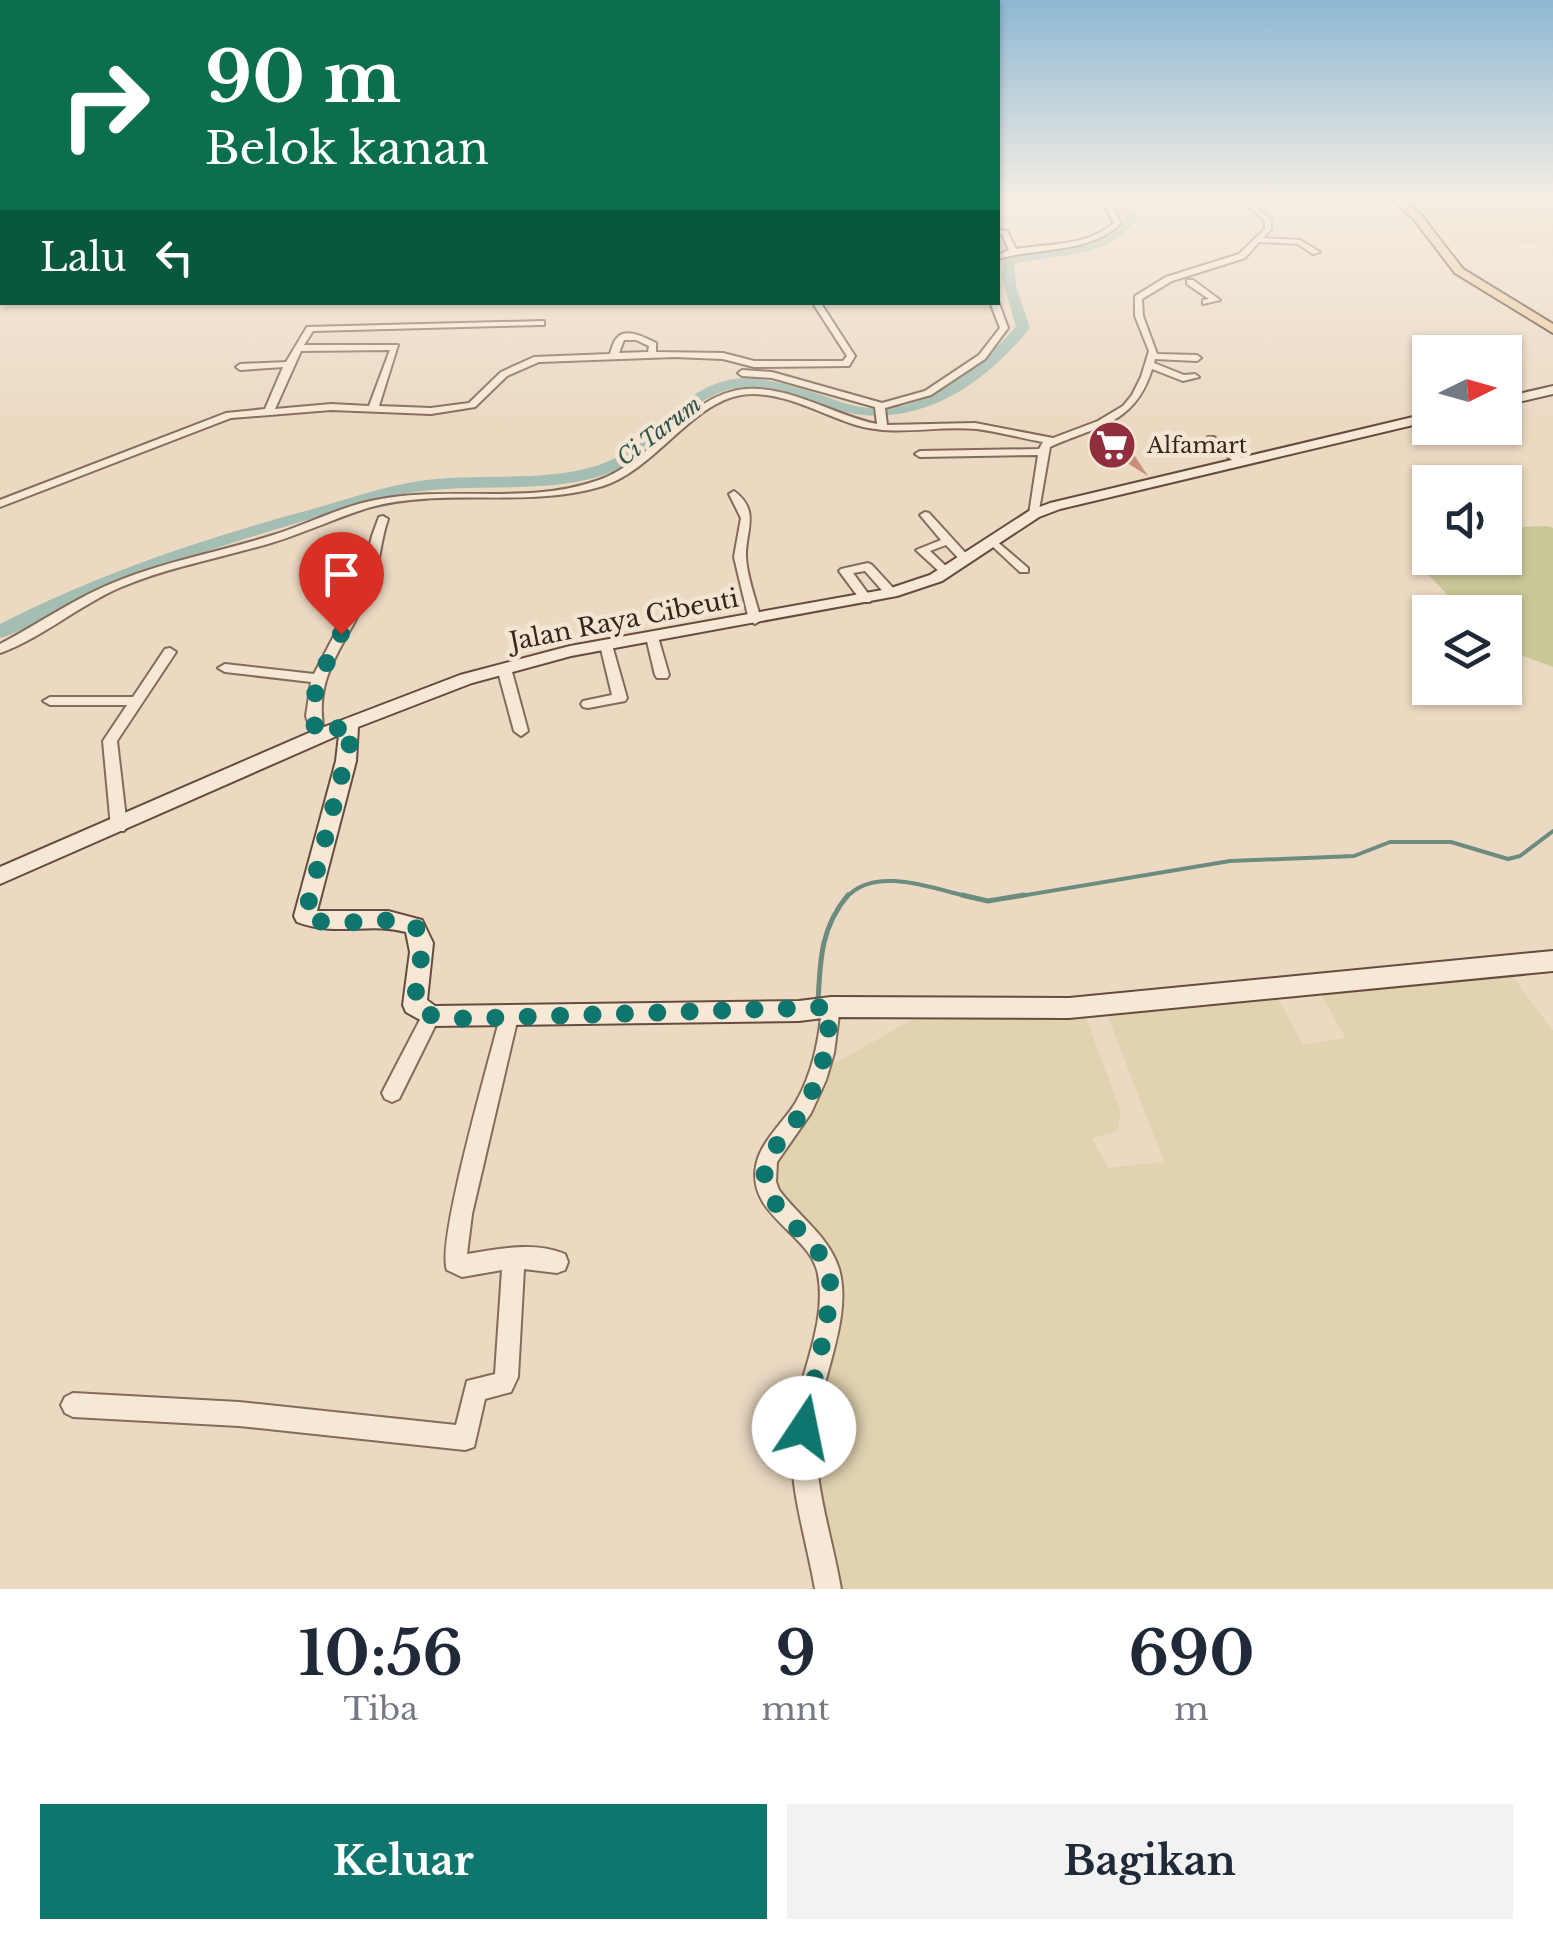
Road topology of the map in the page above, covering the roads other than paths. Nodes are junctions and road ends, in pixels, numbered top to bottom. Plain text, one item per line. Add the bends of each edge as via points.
1 (1467, 274) edge
2 (1180, 275) joint
3 (1169, 279) junction
4 (1190, 282) junction
5 (1206, 302) dead end
6 (818, 305) edge
7 (995, 305) edge
8 (541, 323) dead end
9 (1553, 332) edge
10 (297, 348) junction
11 (1196, 353) dead end
12 (652, 354) junction
13 (610, 355) junction
14 (1152, 356) junction
15 (289, 364) junction
16 (240, 367) dead end
17 (605, 371) dead end
18 (742, 373) dead end
19 (1194, 376) dead end
20 (1553, 390) edge
21 (1522, 397) edge
22 (374, 406) junction
23 (882, 406) junction
24 (269, 411) junction
25 (1412, 422) edge
26 (882, 427) junction
27 (1212, 439) dead end
28 (1053, 441) junction
29 (1042, 452) junction
30 (920, 454) dead end
31 (1241, 462) junction
32 (734, 494) dead end
33 (0, 504) edge
34 (1034, 514) junction
35 (925, 515) dead end
36 (383, 518) dead end
37 (948, 541) junction
38 (994, 542) junction
39 (965, 559) junction
40 (1024, 570) dead end
41 (946, 572) junction
42 (891, 593) junction
43 (866, 600) junction
44 (756, 620) junction
45 (652, 637) junction
46 (606, 645) junction
47 (0, 649) edge
48 (170, 652) dead end
49 (225, 668) dead end
50 (504, 668) junction
51 (662, 675) dead end
52 (320, 679) junction
53 (50, 701) dead end
54 (136, 701) junction
55 (588, 704) dead end
56 (349, 724) junction
57 (521, 731) dead end
58 (318, 736) junction
59 (119, 827) junction
60 (0, 876) edge
61 (1553, 961) edge
62 (818, 1009) junction
63 (430, 1016) junction
64 (509, 1017) junction
65 (392, 1093) dead end
66 (514, 1257) junction
67 (558, 1262) dead end
68 (73, 1406) dead end
69 (828, 1589) edge

1 - 9 main road
2 - 3 street
2 - 4 street
3 - 4 street
3 - 14 street via 1136,303
4 - 5 street via 1216,300
6 - 12 street via 852,356 846,364
7 - 23 street via 1004,328 982,357 928,392
8 - 10 street via 312,329
10 - 15 street
10 - 22 street via 396,348
11 - 14 street
12 - 13 street
12 - 13 street via 648,341 621,337
13 - 17 street
13 - 22 street via 527,362 495,380 472,406
14 - 19 street via 1183,378
14 - 28 street via 1125,413
15 - 16 street
15 - 24 street
18 - 23 street
20 - 21 main road
22 - 24 street
23 - 26 street
24 - 33 street via 216,418
25 - 31 main road, Jalan Raya Cibeuti
26 - 28 street via 975,426
26 - 47 street via 741,392 707,407 607,482 566,492 376,503 124,582
27 - 31 street
28 - 29 street
29 - 30 street
29 - 34 street
31 - 34 main road, Jalan Raya Cibeuti
32 - 44 street via 746,518 740,557
34 - 38 main road, Jalan Raya Cibeuti
35 - 37 street
36 - 52 street via 365,588
37 - 39 street
37 - 41 street via 922,550
38 - 39 main road, Jalan Raya Cibeuti
38 - 40 street
39 - 41 main road, Jalan Raya Cibeuti
41 - 42 main road, Jalan Raya Cibeuti
42 - 43 main road, Jalan Raya Cibeuti
42 - 43 street via 868,567 845,571
43 - 44 main road, Jalan Raya Cibeuti
44 - 45 main road, Jalan Raya Cibeuti
45 - 46 main road, Jalan Raya Cibeuti
45 - 51 street
46 - 50 main road, Jalan Raya Cibeuti
46 - 55 street via 620,698
48 - 54 street
49 - 52 street
50 - 56 main road, Jalan Raya Cibeuti
50 - 57 street
52 - 58 street via 312,720
53 - 54 street
54 - 59 street via 109,745
56 - 58 main road, Jalan Raya Cibeuti
56 - 63 main road via 346,762 305,916 329,925 411,922 421,946 415,1005
58 - 59 main road, Jalan Raya Cibeuti
59 - 60 main road, Jalan Raya Cibeuti
61 - 62 main road via 1068,1008
62 - 64 main road
62 - 69 street via 828,1052 818,1084 765,1167 768,1192 830,1271 803,1453
63 - 64 main road
63 - 65 street
64 - 66 street via 455,1262
66 - 67 street
66 - 68 street via 506,1377 503,1384 475,1389 465,1438 239,1414

